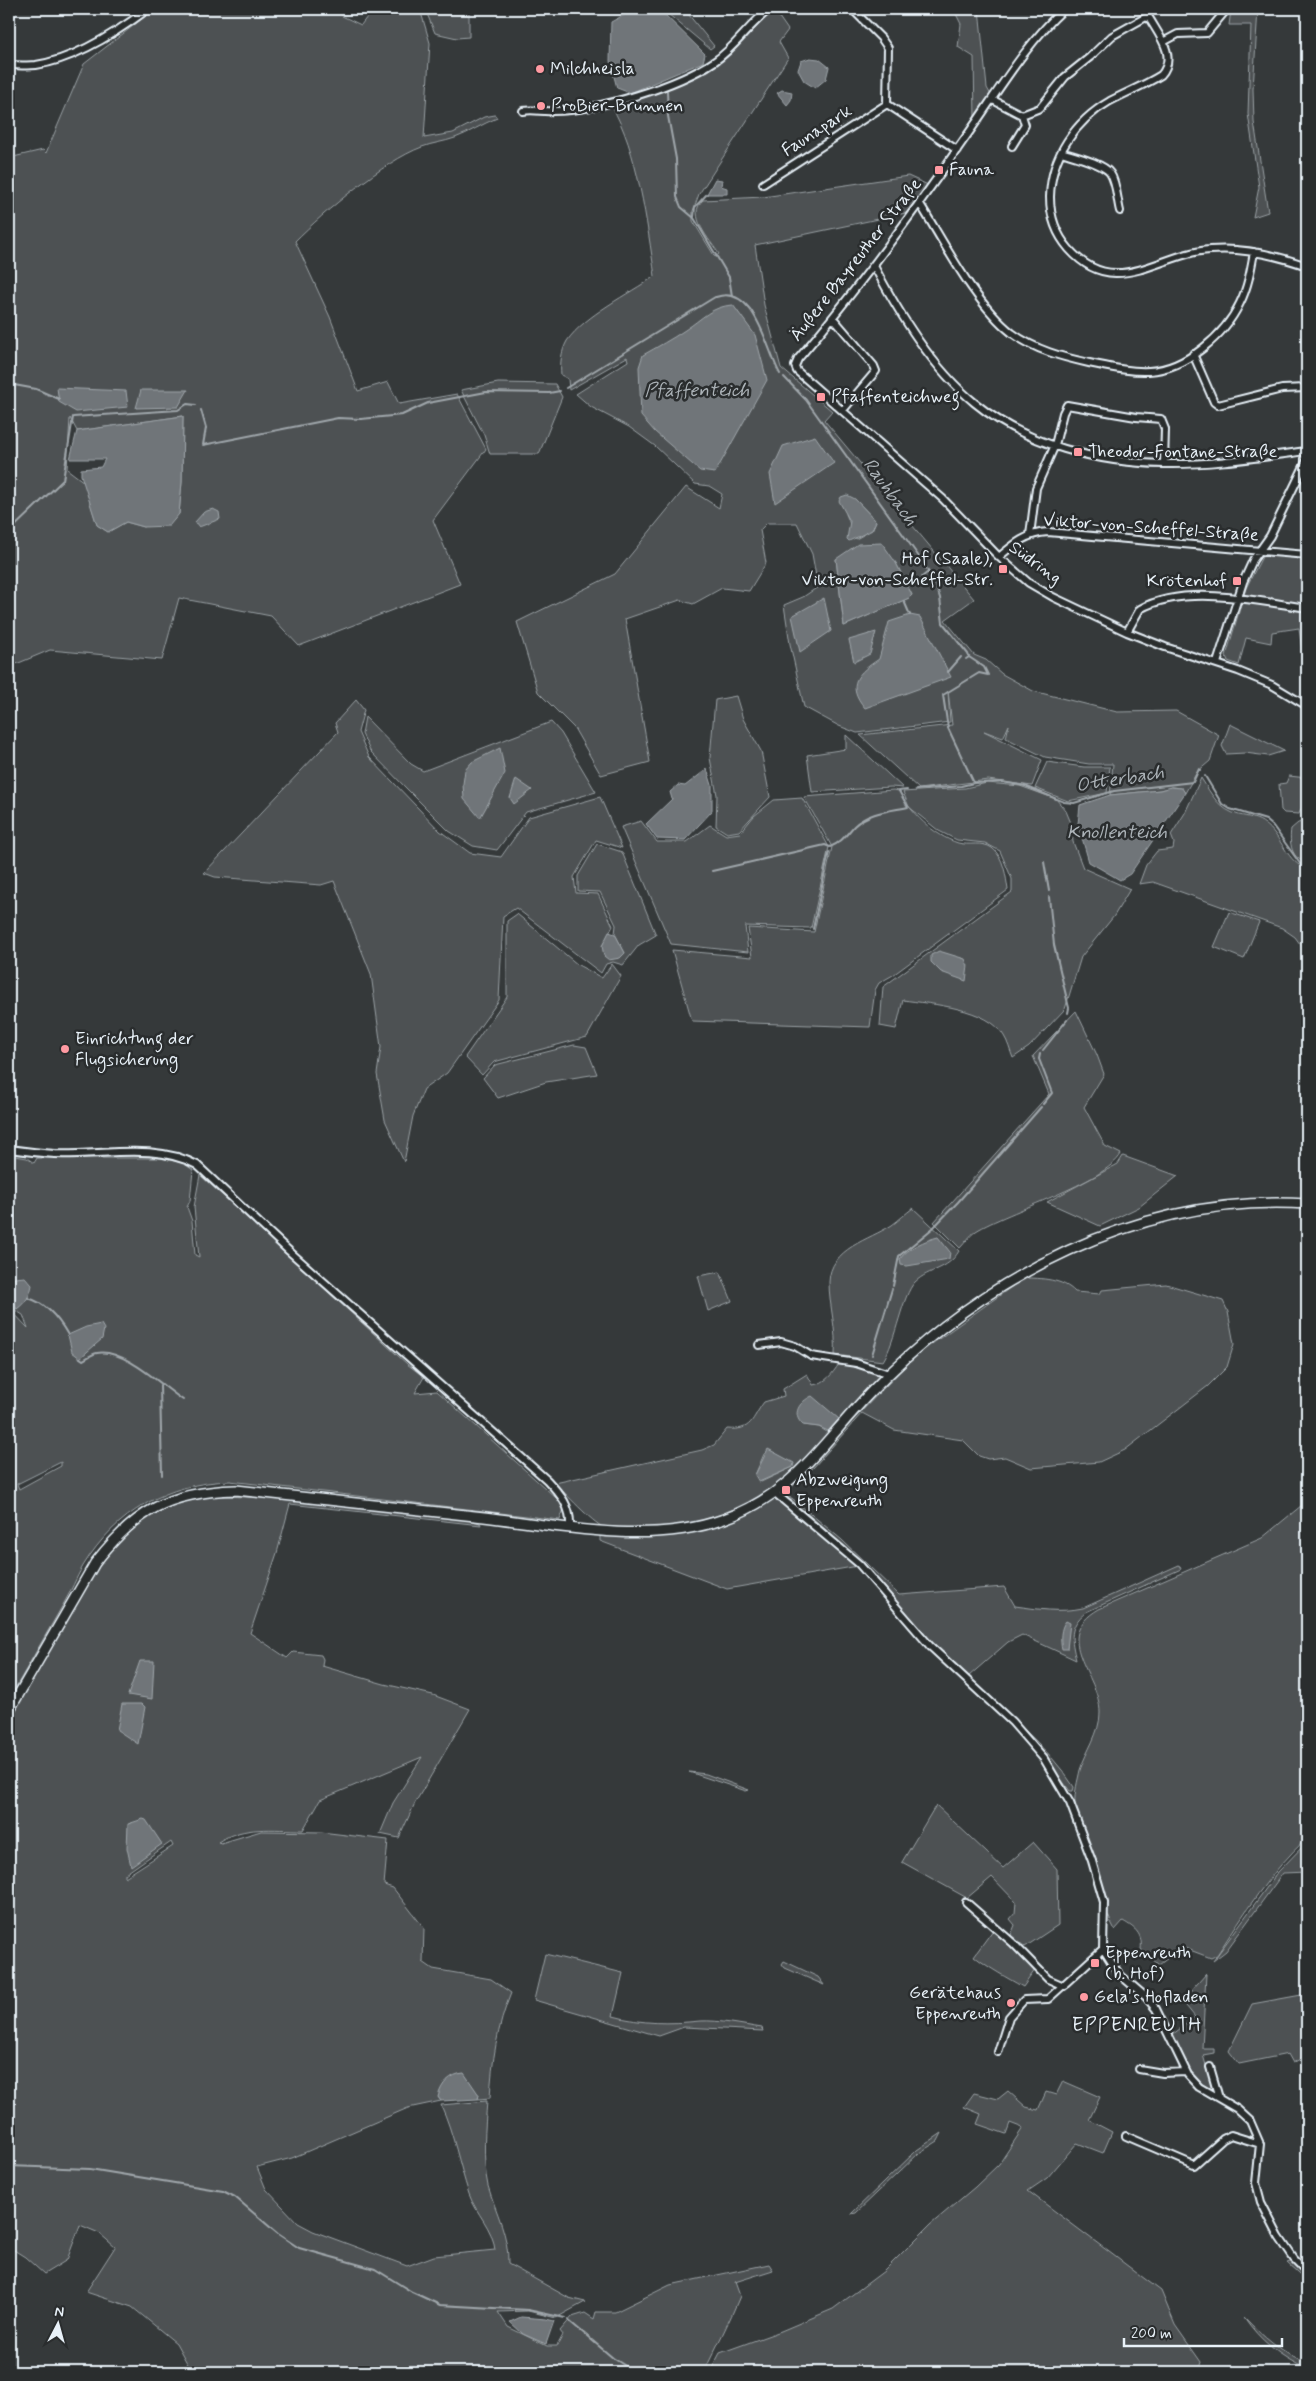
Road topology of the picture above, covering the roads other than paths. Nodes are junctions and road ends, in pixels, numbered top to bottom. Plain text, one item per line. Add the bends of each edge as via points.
1 (148, 9) edge
2 (770, 9) edge
3 (852, 9) edge
4 (1064, 9) edge
5 (1227, 9) edge
6 (1148, 12) edge
7 (1163, 42) junction
8 (9, 65) edge
9 (993, 100) junction
10 (887, 104) junction
11 (523, 110) dead end
12 (1022, 115) junction
13 (1012, 146) dead end
14 (957, 150) junction
15 (1060, 152) junction
16 (763, 184) dead end
17 (920, 204) junction
18 (1120, 211) dead end
19 (1254, 252) junction
20 (874, 266) junction
21 (1307, 266) edge
22 (833, 318) junction
23 (1193, 354) junction
24 (796, 366) joint
25 (1307, 388) edge
26 (843, 410) junction
27 (1055, 445) junction
28 (1307, 451) edge
29 (1307, 460) edge
30 (1164, 464) junction
31 (1030, 535) junction
32 (1260, 551) junction
33 (1307, 555) edge
34 (999, 557) junction
35 (1238, 597) junction
36 (1307, 608) edge
37 (1128, 632) junction
38 (1217, 663) junction
39 (1307, 706) edge
40 (9, 1149) edge
41 (1307, 1204) edge
42 (759, 1345) dead end
43 (889, 1374) junction
44 (775, 1492) junction
45 (570, 1527) junction
46 (9, 1712) edge
47 (966, 1902) dead end
48 (1103, 1949) junction
49 (1064, 1986) junction
50 (998, 2052) dead end
51 (1210, 2067) dead end
52 (1139, 2069) dead end
53 (1186, 2072) junction
54 (1219, 2098) junction
55 (1126, 2136) dead end
56 (1260, 2144) junction
57 (1307, 2272) edge

1 - 8 street via 103,41 34,66
2 - 11 street via 727,52 684,77 621,100 552,112
3 - 10 street via 888,48
4 - 9 street, Äußere Bayreuther Straße via 1029,48
5 - 7 street via 1207,33 1178,34
6 - 7 street
6 - 12 street via 1112,36 1065,77 1040,108
7 - 15 street via 1169,56 1161,76 1094,111
9 - 12 street
9 - 14 street, Äußere Bayreuther Straße
10 - 14 street
10 - 16 street, Faunapark
12 - 13 street via 1025,125
14 - 17 street, Äußere Bayreuther Straße
15 - 18 street via 1109,171
15 - 19 street via 1051,184 1051,213 1059,235 1084,264 1102,270 1133,272 1200,251
17 - 20 street, Äußere Bayreuther Straße
17 - 23 street via 985,306 1027,343 1071,359 1141,371 1163,368
19 - 21 street
19 - 23 street via 1246,287 1234,314 1217,335
20 - 22 street, Äußere Bayreuther Straße
20 - 27 street via 910,327 960,390 1001,422
22 - 24 street, Äußere Bayreuther Straße via 798,359
22 - 26 street via 876,370
23 - 25 street via 1218,405 1269,392
24 - 26 street, Südring via 797,371
26 - 34 street, Südring via 942,499
27 - 30 street via 1111,459
27 - 30 street via 1067,406 1159,418 1165,429
27 - 31 street via 1036,488
28 - 30 street via 1203,463
29 - 32 street
31 - 32 street, Viktor-von-Scheffel-Straße via 1048,532
31 - 34 street, Viktor-von-Scheffel-Straße
32 - 33 street, Viktor-von-Scheffel-Straße
32 - 35 street
34 - 37 street, Südring via 1053,597
35 - 36 street
35 - 37 street via 1160,600 1140,609
35 - 38 street
37 - 38 street, Südring
38 - 39 street, Südring via 1272,685
40 - 45 street via 55,1154 162,1154 186,1159 197,1166 547,1480 567,1504 571,1515
41 - 43 main road via 1274,1202 1213,1207 1120,1229 1051,1257 941,1327
42 - 43 street via 781,1342 811,1356 856,1363
43 - 44 main road via 805,1468
44 - 45 main road via 722,1520 679,1530 649,1533
44 - 48 street via 859,1564 936,1654 1012,1722 1044,1759 1070,1803 1092,1861 1104,1902
45 - 46 main road via 236,1490 184,1495 146,1512 113,1540 95,1563
47 - 49 street via 1048,1978
48 - 49 street
48 - 53 street via 1120,1974 1156,2008
49 - 50 street via 1048,1999 1024,2000 1009,2017
51 - 54 street
52 - 53 street
53 - 54 street via 1199,2087
54 - 56 street via 1250,2121
55 - 56 street via 1194,2165 1231,2135
56 - 57 street via 1256,2183 1261,2202 1279,2237

